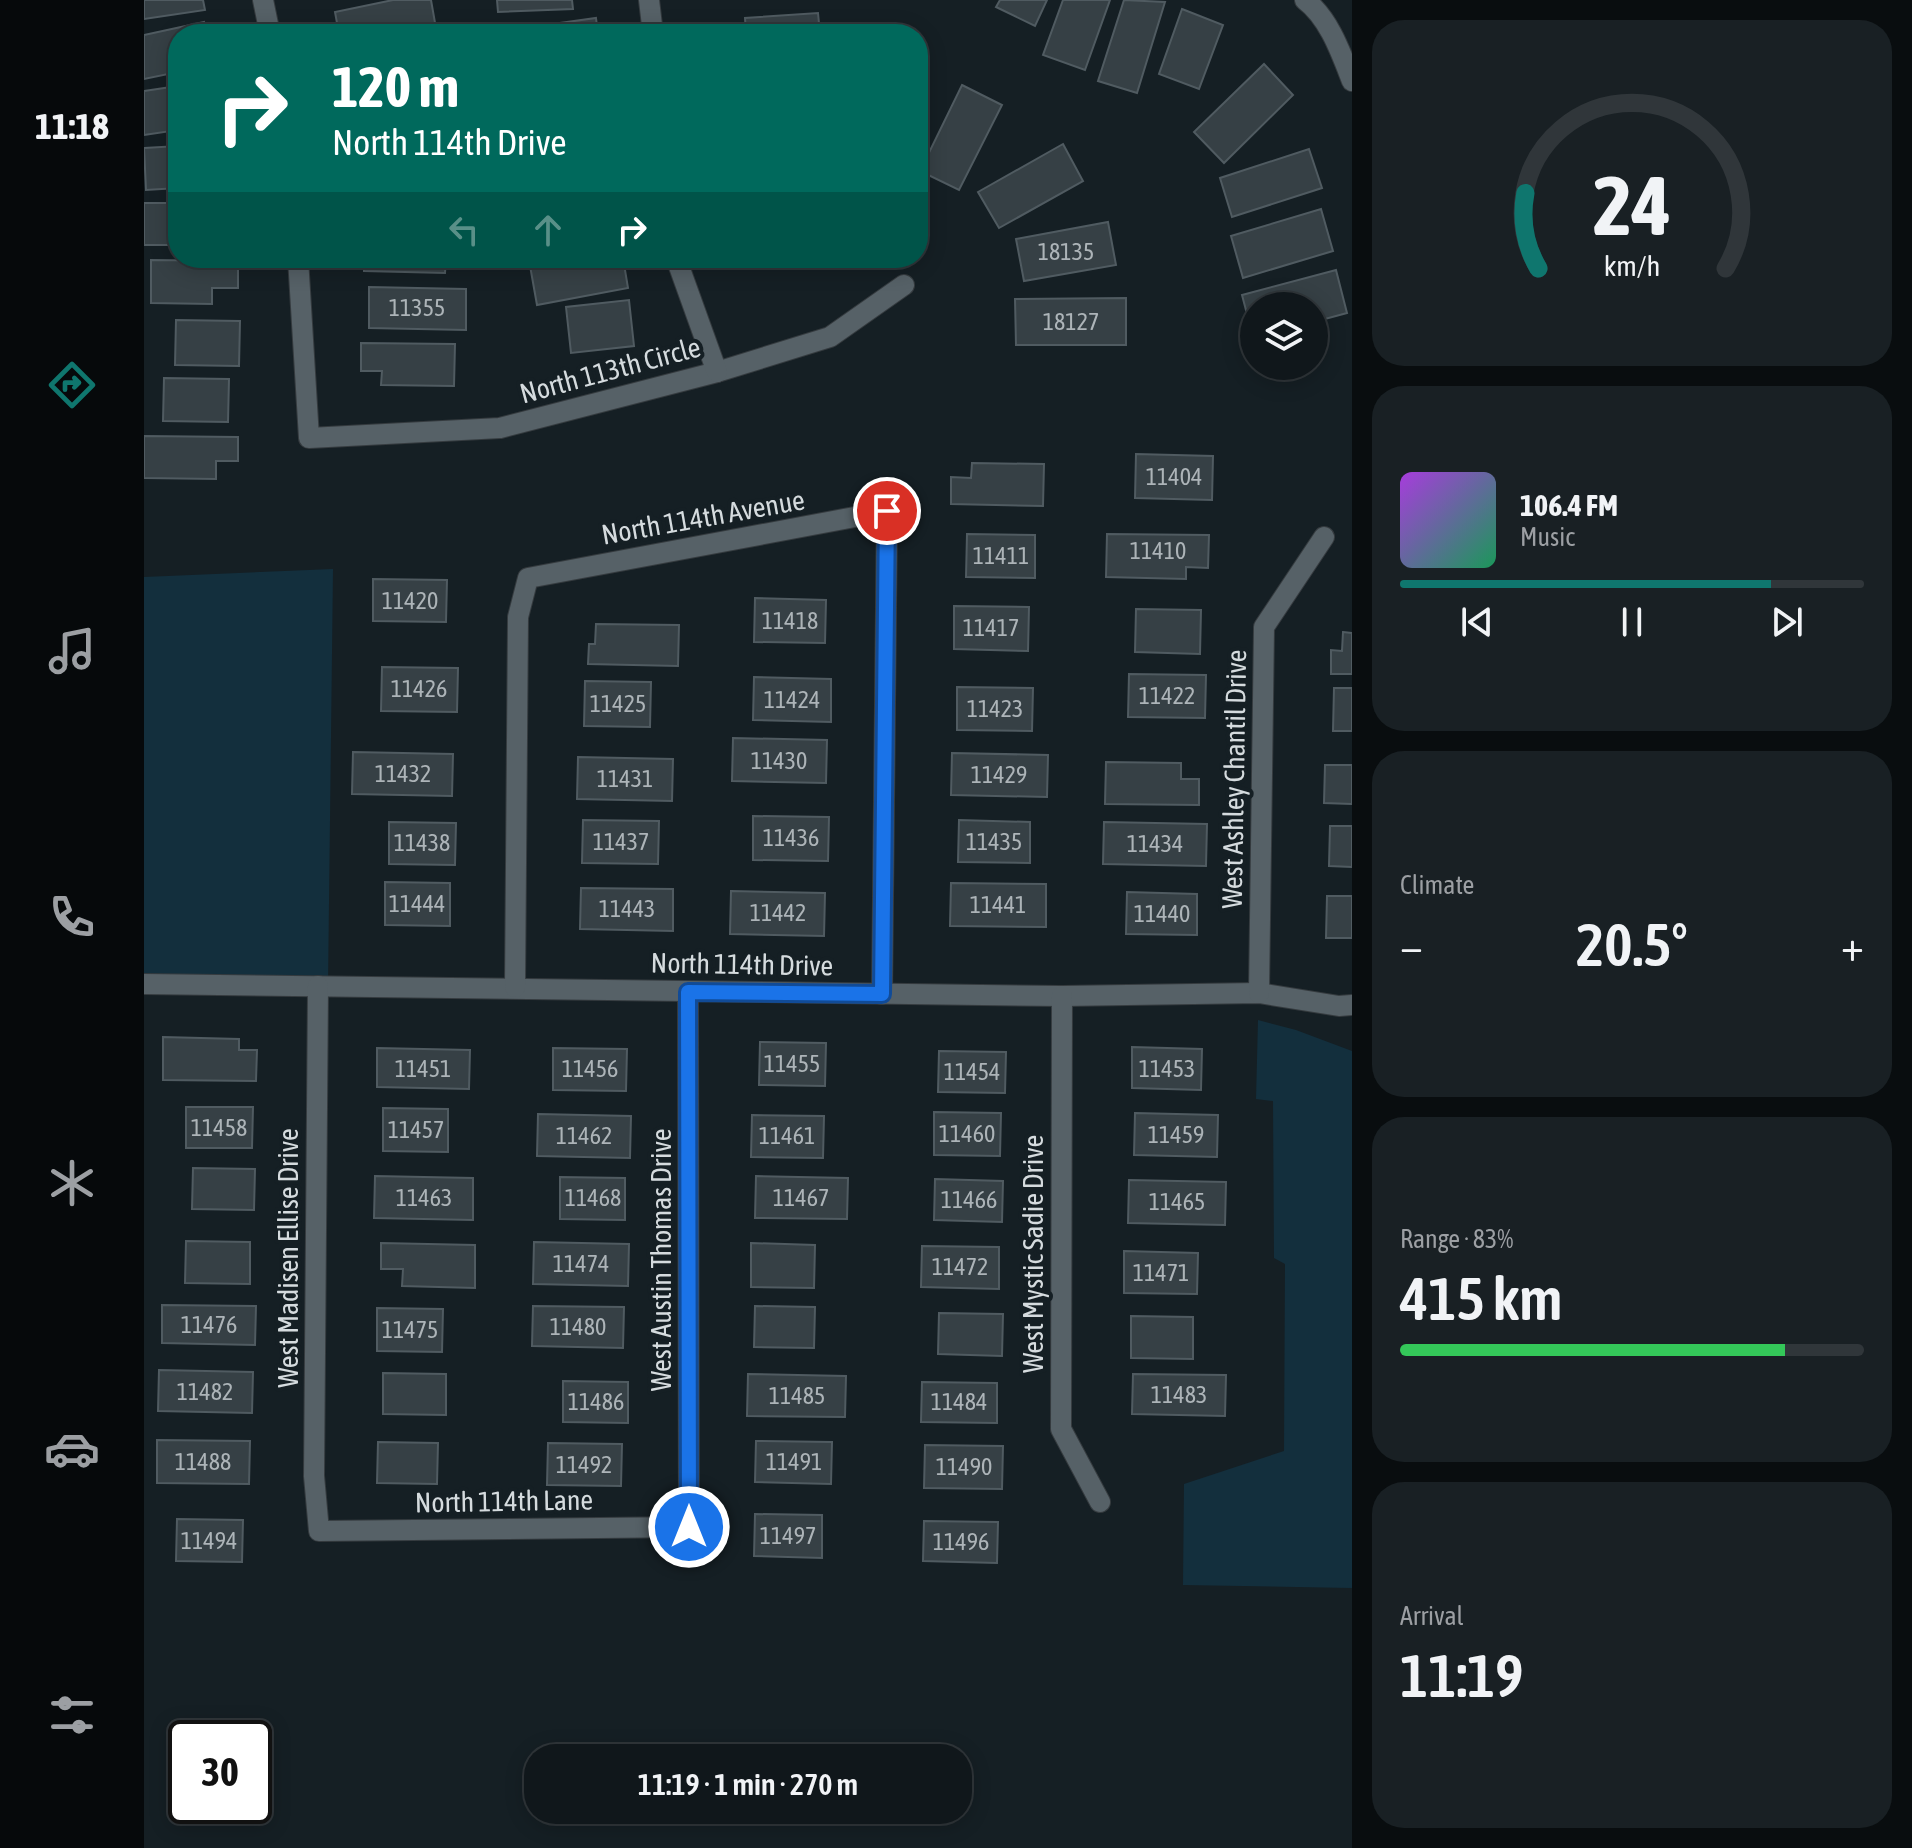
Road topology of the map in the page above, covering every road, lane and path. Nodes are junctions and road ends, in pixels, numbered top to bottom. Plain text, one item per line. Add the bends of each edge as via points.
1 (263, 0) edge
2 (649, 0) edge
3 (1305, 0) edge
4 (268, 24) edge
5 (652, 24) edge
6 (1352, 81) edge
7 (299, 268) edge
8 (680, 268) edge
9 (904, 285) dead end
10 (717, 372) junction
11 (1324, 537) dead end
12 (144, 984) edge
13 (318, 986) junction
14 (515, 987) junction
15 (688, 992) junction
16 (1259, 993) junction
17 (882, 994) junction
18 (1062, 996) junction
19 (1345, 1005) edge
20 (1352, 1022) edge
21 (1100, 1502) dead end
22 (689, 1527) joint
23 (319, 1531) joint

1 - 4 street
2 - 5 street
3 - 6 street via 1316,9
7 - 10 street, North 113th Circle via 309,438 500,428
8 - 10 street
9 - 10 street, North 113th Circle via 830,337
11 - 16 street, West Ashley Chantil Drive via 1264,627
12 - 13 street, North 114th Drive
13 - 14 street, North 114th Drive
13 - 23 street, West Madisen Ellise Drive via 314,1476
14 - 15 street, North 114th Drive
14 - 17 street, North 114th Avenue via 518,617 528,578 887,511
15 - 17 street, North 114th Drive
15 - 22 street, West Austin Thomas Drive
16 - 18 street, North 114th Drive
16 - 19 street, North 114th Drive
17 - 18 street, North 114th Drive
18 - 21 street, West Mystic Sadie Drive via 1061,1429
19 - 20 street, North 114th Drive
22 - 23 street, North 114th Lane

